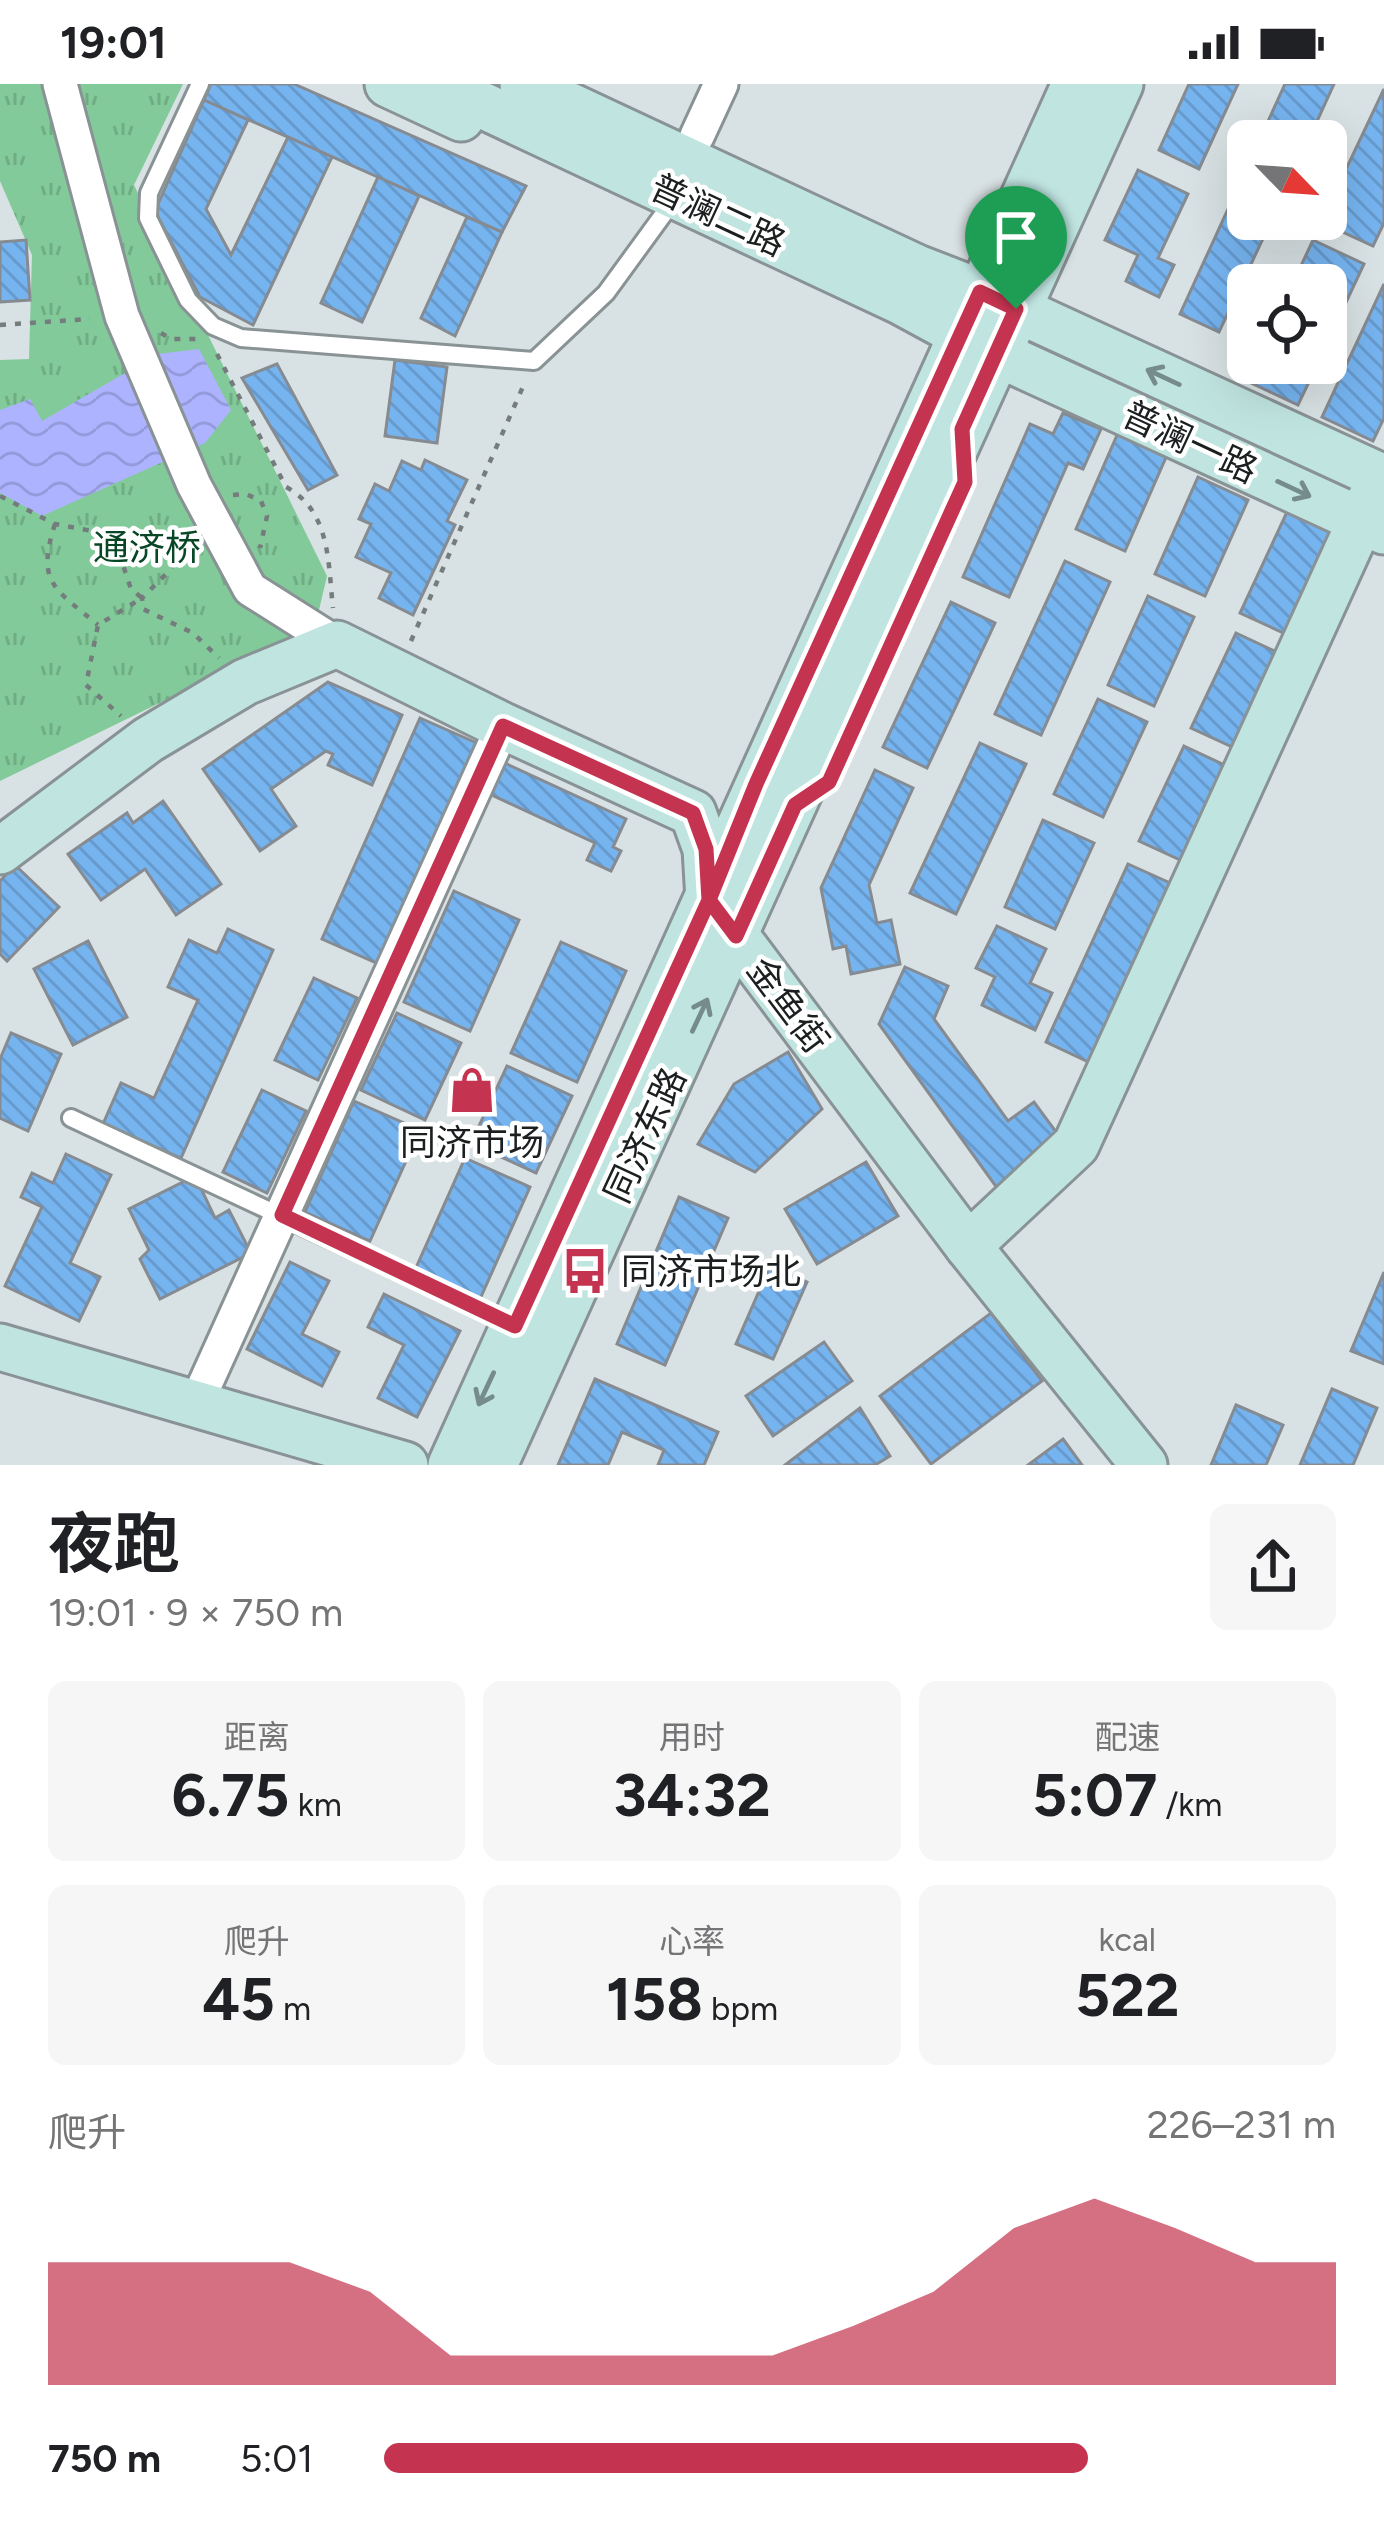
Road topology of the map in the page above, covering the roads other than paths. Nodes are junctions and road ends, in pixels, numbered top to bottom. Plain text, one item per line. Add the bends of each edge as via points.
1 (60, 84) edge
2 (200, 84) edge
3 (388, 84) edge
4 (437, 84) edge
5 (523, 84) edge
6 (584, 84) edge
7 (721, 84) edge
8 (1076, 84) edge
9 (1120, 84) edge
10 (1142, 84) edge
11 (697, 136) junction
12 (1018, 160) dead end
13 (670, 205) junction
14 (1030, 231) junction
15 (909, 285) junction
16 (998, 301) junction
17 (978, 344) junction
18 (943, 421) junction
19 (1383, 475) edge
20 (1372, 525) edge
21 (337, 644) junction
22 (503, 726) junction
23 (0, 851) edge
24 (723, 918) junction
25 (70, 1118) dead end
26 (282, 1215) junction
27 (968, 1246) junction
28 (515, 1326) junction
29 (2, 1354) edge
30 (196, 1404) junction
31 (405, 1465) edge
32 (452, 1465) edge
33 (494, 1465) edge
34 (1144, 1465) edge

1 - 21 street via 120,312 198,492 250,589
2 - 13 lane via 149,193 148,218 188,300 213,326 241,338 534,361 605,293
3 - 13 main road
4 - 13 main road, 普澜二路
5 - 15 main road, 普澜二路
6 - 11 main road
7 - 11 street
8 - 14 main road
9 - 14 main road
10 - 14 main road via 1092,192
11 - 15 main road via 873,218
12 - 14 lane
13 - 15 main road, 普澜二路
14 - 16 main road
15 - 16 main road, 普澜二路
15 - 17 main road, 普澜二路
16 - 17 main road
19 -> 16 main road, 普澜一路
17 - 18 main road
17 -> 20 main road, 普澜一路
18 - 24 main road via 795,805
18 - 24 main road via 756,784
19 - 20 main road
20 - 27 main road via 1076,1145
21 - 22 main road
21 - 23 main road via 245,682 148,740
22 - 24 main road via 693,813
22 - 26 street
24 - 27 main road, 金鱼街
24 - 28 main road, 同济东路
33 -> 24 main road, 同济东路
25 - 26 lane
26 - 28 lane
26 - 30 street
27 - 34 main road, 金鱼街
28 -> 32 main road, 同济东路
29 - 30 main road
30 - 31 main road

